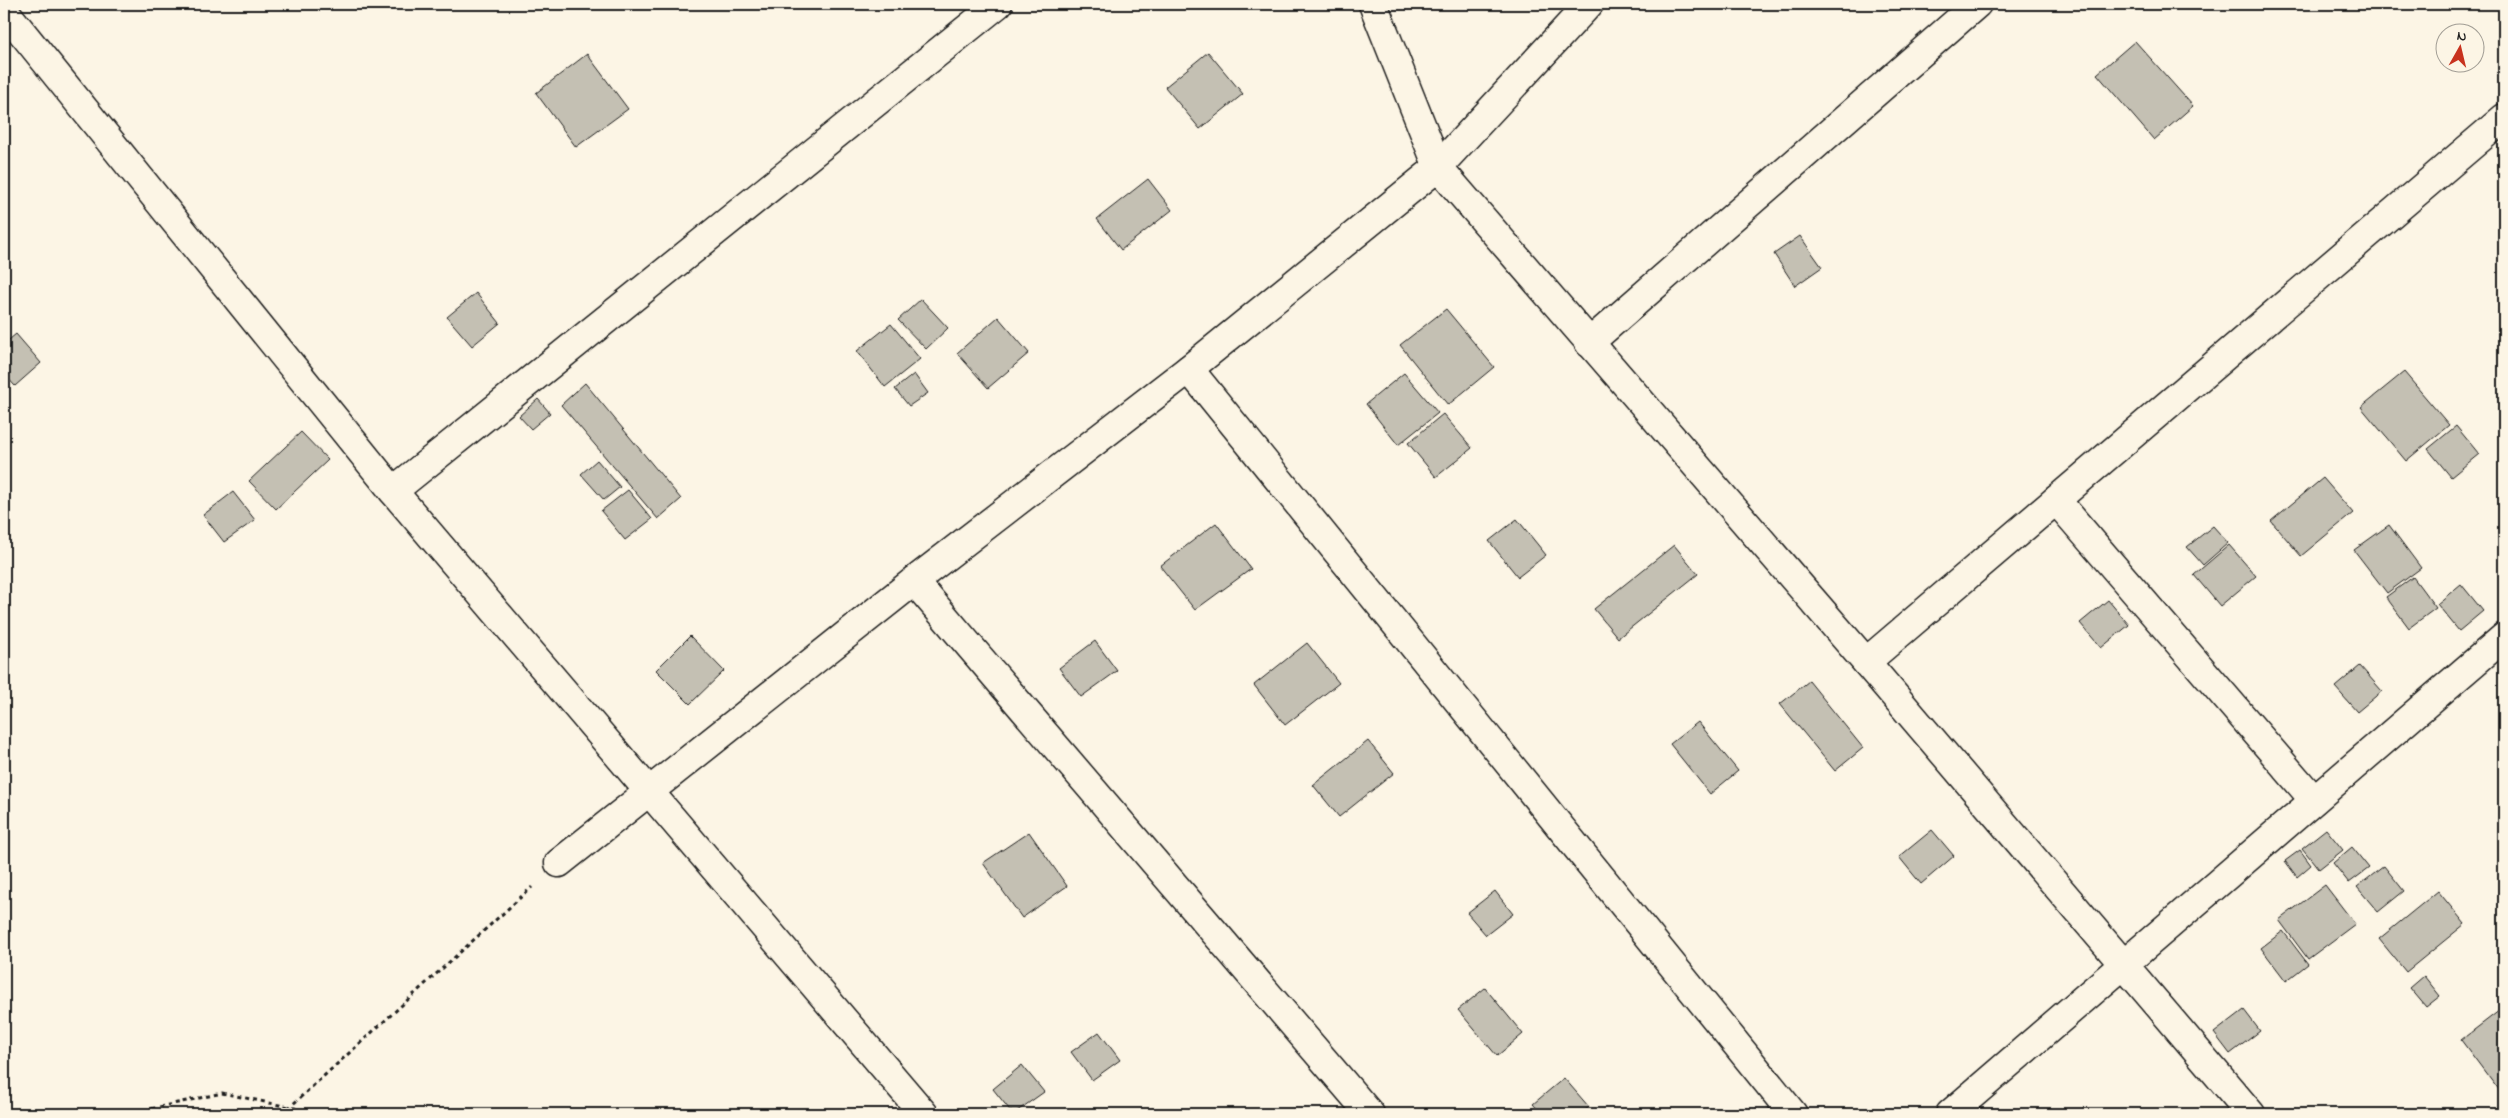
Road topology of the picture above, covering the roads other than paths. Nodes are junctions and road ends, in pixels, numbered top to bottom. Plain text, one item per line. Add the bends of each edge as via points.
1 (998, 4) edge
2 (1373, 4) edge
3 (1589, 4) edge
4 (1977, 4) edge
5 (4, 10) edge
6 (2504, 118) edge
7 (1438, 167) junction
8 (1589, 343) junction
9 (1189, 369) junction
10 (393, 492) junction
11 (2056, 500) junction
12 (914, 581) junction
13 (2504, 637) edge
14 (1866, 662) junction
15 (648, 791) junction
16 (2314, 800) junction
17 (558, 862) road end
18 (2123, 965) junction
19 (924, 1114) edge
20 (1370, 1114) edge
21 (1794, 1114) edge
22 (1950, 1114) edge
23 (2250, 1114) edge

1 - 10 street
2 - 7 street
3 - 7 street
4 - 8 street
5 - 10 street
6 - 11 street
7 - 8 street
7 - 9 street
8 - 14 street
9 - 12 street
9 - 21 street
10 - 15 street
11 - 14 street
11 - 16 street
12 - 15 street
12 - 20 street
13 - 16 street
14 - 18 street
15 - 17 street
15 - 19 street
16 - 18 street
18 - 22 street
18 - 23 street

